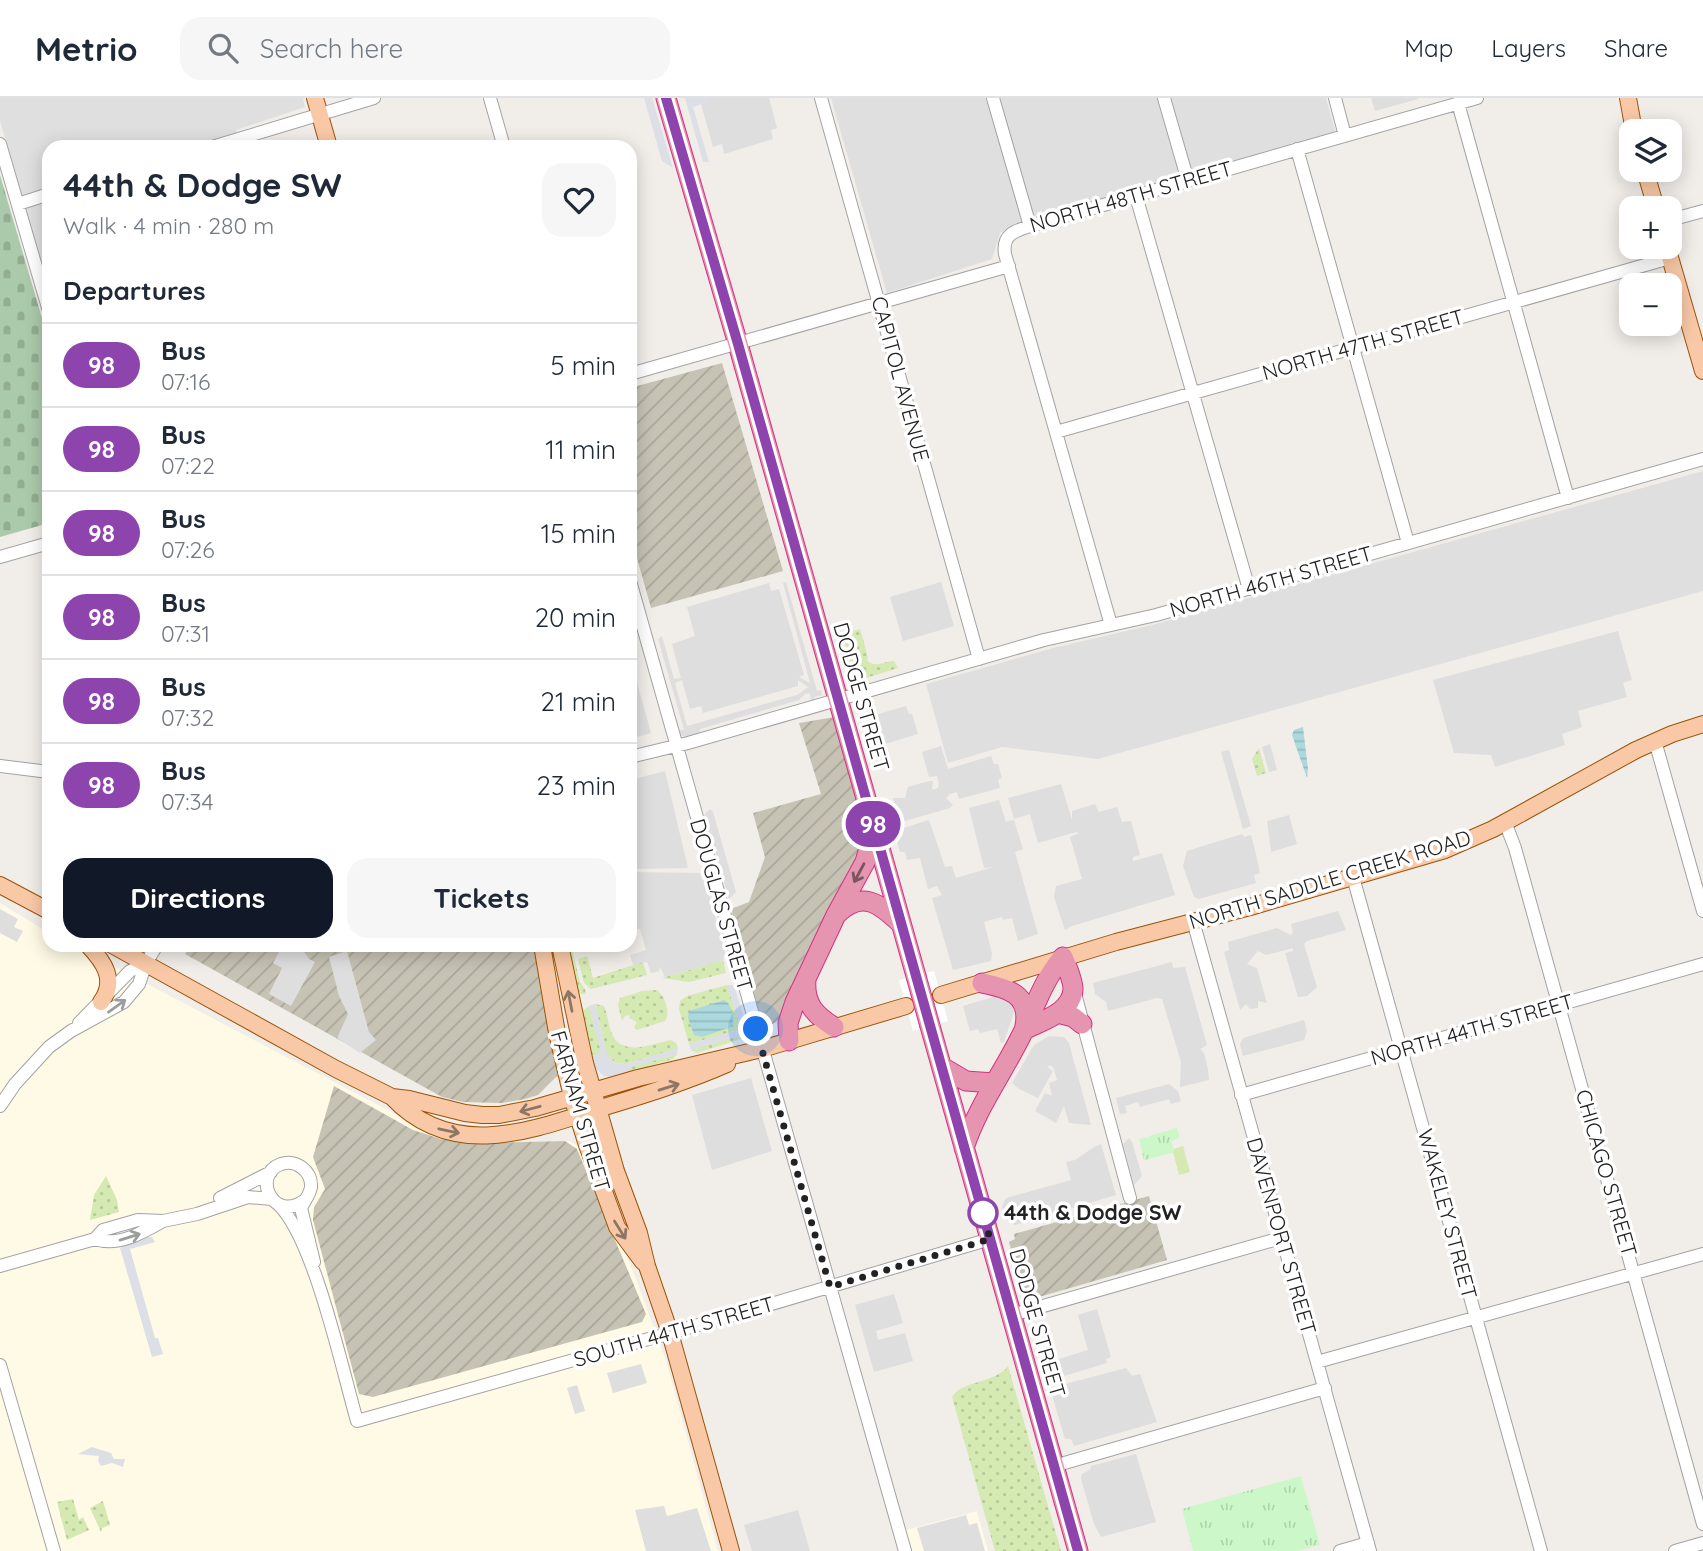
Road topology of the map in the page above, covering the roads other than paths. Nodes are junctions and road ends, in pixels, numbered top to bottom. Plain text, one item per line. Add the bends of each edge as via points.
1 (315, 98) edge
2 (374, 98) edge
3 (490, 98) edge
4 (666, 98) edge
5 (821, 98) edge
6 (993, 98) edge
7 (1164, 98) edge
8 (1335, 98) edge
9 (1477, 98) edge
10 (1628, 98) edge
11 (1458, 103) junction
12 (319, 115) junction
13 (1632, 119) edge
14 (1345, 136) junction
15 (235, 140) edge
16 (327, 140) edge
17 (502, 140) edge
18 (0, 144) edge
19 (1297, 149) junction
20 (1188, 181) junction
21 (1136, 195) junction
22 (42, 196) edge
23 (18, 204) junction
24 (1703, 211) edge
25 (1682, 217) edge
26 (1030, 226) junction
27 (1647, 259) edge
28 (1671, 259) edge
29 (1009, 266) junction
30 (42, 287) edge
31 (1514, 302) junction
32 (879, 303) junction
33 (738, 344) junction
34 (1353, 347) junction
35 (1703, 371) edge
36 (637, 372) edge
37 (1193, 393) junction
38 (1056, 432) junction
39 (1703, 459) edge
40 (1568, 498) junction
41 (1408, 543) junction
42 (42, 545) edge
43 (0, 557) edge
44 (1249, 589) junction
45 (637, 606) edge
46 (1111, 625) junction
47 (979, 659) junction
48 (839, 700) junction
49 (1703, 724) edge
50 (1655, 741) junction
51 (676, 746) junction
52 (637, 755) edge
53 (0, 766) edge
54 (42, 771) edge
55 (1505, 822) junction
56 (875, 829) junction
57 (1353, 877) junction
58 (0, 885) edge
59 (42, 907) edge
60 (1703, 911) edge
61 (836, 915) junction
62 (1193, 921) junction
63 (902, 924) junction
64 (94, 952) edge
65 (125, 952) edge
66 (153, 952) edge
67 (542, 952) edge
68 (561, 952) edge
69 (1063, 957) junction
70 (146, 963) junction
71 (1703, 964) edge
72 (807, 975) junction
73 (982, 982) junction
74 (1073, 988) junction
75 (941, 995) dead end
76 (101, 1002) junction
77 (1559, 1005) junction
78 (906, 1006) dead end
79 (1058, 1013) junction
80 (1082, 1024) junction
81 (834, 1027) junction
82 (1024, 1030) junction
83 (71, 1031) junction
84 (789, 1041) junction
85 (762, 1049) junction
86 (1402, 1049) junction
87 (942, 1067) junction
88 (994, 1083) junction
89 (593, 1091) junction
90 (1241, 1095) junction
91 (392, 1097) junction
92 (572, 1097) junction
93 (0, 1106) edge
94 (598, 1110) junction
95 (578, 1116) junction
96 (964, 1147) junction
97 (271, 1172) junction
98 (1130, 1198) dead end
99 (305, 1200) junction
100 (275, 1201) junction
101 (197, 1214) junction
102 (1281, 1238) junction
103 (990, 1239) junction
104 (1703, 1254) edge
105 (0, 1266) edge
106 (647, 1266) junction
107 (315, 1273) junction
108 (1634, 1274) junction
109 (830, 1287) junction
110 (1012, 1315) junction
111 (1476, 1317) junction
112 (670, 1333) junction
113 (1317, 1362) junction
114 (0, 1365) edge
115 (1325, 1388) junction
116 (1054, 1466) junction
117 (1703, 1524) edge
118 (1703, 1543) edge
119 (1369, 1547) edge
120 (54, 1551) edge
121 (731, 1551) edge
122 (905, 1551) edge
123 (1078, 1551) edge
124 (1340, 1551) edge
125 (1541, 1551) edge
126 (1675, 1551) edge

1 - 12 main road
2 - 12 street
3 - 17 street
4 - 33 highway, DODGE STREET
5 - 32 street, CAPITOL AVENUE
6 - 26 street
7 - 20 street
8 - 14 street
9 - 11 street, NORTH 48TH STREET
10 - 13 main road
11 - 14 street, NORTH 48TH STREET
11 - 31 street
12 - 15 street
12 - 16 main road
14 - 19 street, NORTH 48TH STREET
18 - 23 street
19 - 20 street, NORTH 48TH STREET
19 - 34 street
20 - 21 street, NORTH 48TH STREET
21 - 26 street, NORTH 48TH STREET
21 - 37 street
22 - 23 street
23 - 30 street
24 - 25 street
26 - 29 street, NORTH 48TH STREET via 1005,240
27 - 31 street, NORTH 47TH STREET
28 - 35 main road
29 - 32 street
29 - 38 street
31 - 34 street, NORTH 47TH STREET
31 - 40 street
32 - 33 street
32 - 47 street, CAPITOL AVENUE
33 - 36 street
33 - 48 highway, DODGE STREET
34 - 37 street, NORTH 47TH STREET
34 - 41 street
37 - 38 street, NORTH 47TH STREET
37 - 44 street
38 - 46 street
39 - 40 street, NORTH 46TH STREET
40 - 41 street, NORTH 46TH STREET
41 - 44 street, NORTH 46TH STREET
42 - 43 street
44 - 46 street, NORTH 46TH STREET
45 - 51 street, DOUGLAS STREET
46 - 47 street, NORTH 46TH STREET
47 - 48 street, NORTH 46TH STREET
48 - 51 street, NORTH 46TH STREET
48 - 56 highway, DODGE STREET
49 - 50 main road, NORTH SADDLE CREEK ROAD
50 - 55 main road, NORTH SADDLE CREEK ROAD
50 - 60 street
51 - 52 street, NORTH 46TH STREET
51 - 85 street, DOUGLAS STREET
53 - 54 street
55 - 57 main road, NORTH SADDLE CREEK ROAD via 1445,850
55 - 77 street, CHICAGO STREET
56 -> 61 highway via 867,858
56 - 63 highway, DODGE STREET
57 - 62 main road, NORTH SADDLE CREEK ROAD
57 - 86 street, WAKELEY STREET
58 - 59 main road
61 - 63 highway via 849,905 871,902
61 - 72 highway
62 - 69 main road, NORTH SADDLE CREEK ROAD
62 - 90 street, DAVENPORT STREET
63 - 87 highway, DODGE STREET, bridge
64 - 76 main road via 109,978
65 - 70 main road
66 - 70 street
67 - 92 main road, FARNAM STREET
89 -> 68 main road, FARNAM STREET
69 - 73 main road, NORTH SADDLE CREEK ROAD
69 - 74 highway
69 - 82 highway via 1049,975
70 - 76 street via 130,971
83 -> 70 street via 124,1002 139,984
70 - 91 main road
71 - 77 street, NORTH 44TH STREET
72 - 81 highway via 811,1008
72 - 84 highway via 789,1019
73 - 75 main road, NORTH SADDLE CREEK ROAD
73 - 82 highway via 1016,994 1026,1013
74 - 79 highway
74 - 80 street
76 - 83 street
77 - 86 street, NORTH 44TH STREET
77 - 108 street, CHICAGO STREET
78 - 81 main road
79 - 80 highway
79 - 82 highway
80 - 98 street
81 - 84 main road
82 - 88 highway
83 - 93 street via 39,1057
84 - 85 main road
85 - 89 main road
94 -> 85 main road via 684,1083
85 - 109 street, DOUGLAS STREET
86 - 90 street, NORTH 44TH STREET
86 - 111 street, WAKELEY STREET
87 - 88 highway via 966,1081
87 - 96 highway, DODGE STREET
88 - 96 highway
89 - 92 main road
89 - 94 main road, FARNAM STREET
90 - 102 street, DAVENPORT STREET
92 -> 91 main road via 499,1115 465,1113
91 -> 95 main road via 407,1113 431,1127 471,1135 513,1134
92 - 95 main road, FARNAM STREET
94 - 95 main road
94 - 106 main road, FARNAM STREET
95 -> 106 main road, FARNAM STREET via 617,1227
96 - 103 highway, DODGE STREET
97 - 99 street via 282,1164 303,1168 311,1187
97 - 100 street via 267,1186
97 - 101 street via 214,1200
99 - 100 street via 292,1207
99 - 107 street via 301,1208
100 - 101 street via 241,1198
100 - 107 street via 292,1221
101 - 105 street via 163,1221 138,1220 103,1230 95,1239
102 - 110 street
102 - 113 street, DAVENPORT STREET
103 - 109 street, SOUTH 44TH STREET
103 - 110 highway, DODGE STREET
104 - 108 street
106 - 112 main road, FARNAM STREET
107 - 112 street, SOUTH 44TH STREET via 357,1421
108 - 111 street
108 - 117 street, CHICAGO STREET
109 - 112 street, SOUTH 44TH STREET
109 - 122 street, DOUGLAS STREET
110 - 116 highway, DODGE STREET
111 - 113 street
111 - 125 street, WAKELEY STREET
112 - 121 main road, FARNAM STREET
113 - 115 street, DAVENPORT STREET
114 - 120 street
115 - 116 street
115 - 119 street, DAVENPORT STREET
116 - 123 highway, DODGE STREET
118 - 126 street
119 - 124 street

